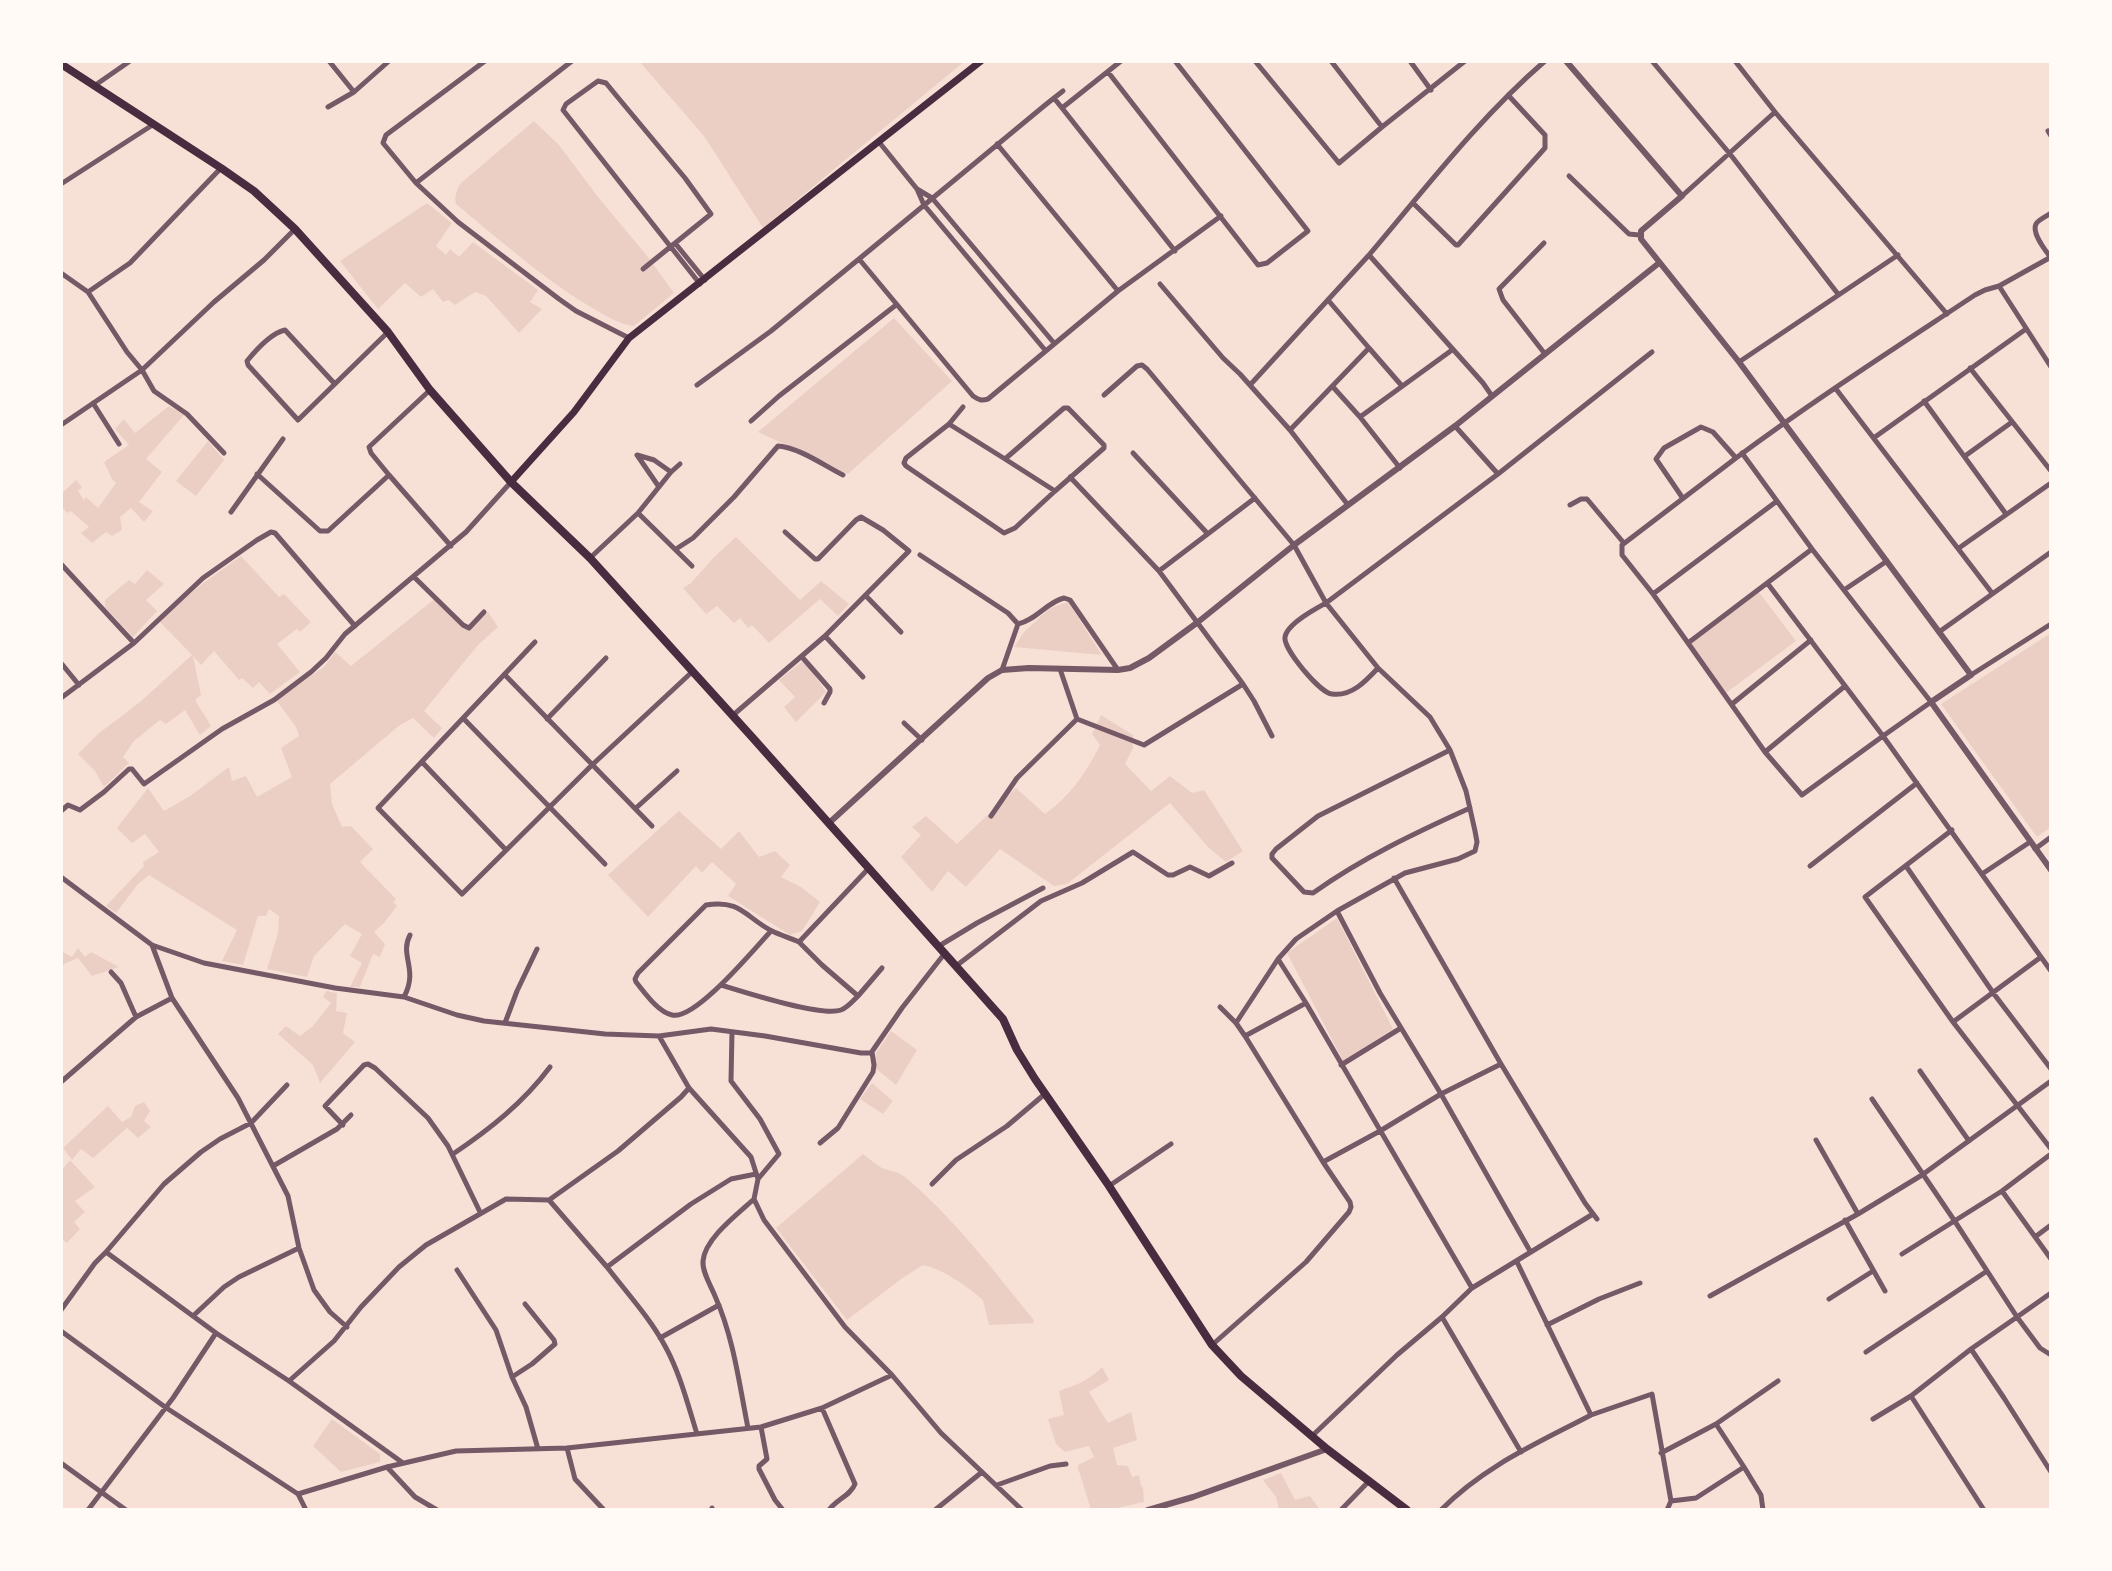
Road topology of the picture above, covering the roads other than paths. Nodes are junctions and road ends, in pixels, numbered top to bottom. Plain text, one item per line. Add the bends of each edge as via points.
1 (130, 61) edge
2 (329, 61) edge
3 (389, 61) edge
4 (485, 61) edge
5 (572, 61) edge
6 (981, 61) edge
7 (1121, 61) edge
8 (1175, 61) edge
9 (1255, 61) edge
10 (1331, 61) edge
11 (1410, 61) edge
12 (1465, 61) edge
13 (1545, 61) edge
14 (1566, 61) edge
15 (1651, 61) edge
16 (1735, 61) edge
17 (61, 64) edge
18 (1108, 72) junction
19 (94, 86) junction
20 (1431, 90) junction
21 (1063, 91) dead end
22 (354, 92) junction
23 (1508, 94) junction
24 (1054, 98) junction
25 (328, 107) dead end
26 (1062, 108) junction
27 (1775, 112) junction
28 (154, 124) junction
29 (1382, 127) junction
30 (879, 142) junction
31 (997, 144) junction
32 (1730, 154) junction
33 (221, 168) junction
34 (1569, 176) dead end
35 (416, 183) junction
36 (61, 184) edge
37 (916, 189) junction
38 (1682, 196) junction
39 (932, 198) junction
40 (1413, 203) junction
41 (924, 205) junction
42 (2051, 213) edge
43 (1221, 216) junction
44 (295, 229) junction
45 (1639, 235) junction
46 (1544, 243) dead end
47 (674, 244) junction
48 (1175, 251) junction
49 (1369, 255) junction
50 (1898, 255) junction
51 (2051, 258) edge
52 (859, 259) junction
53 (1659, 263) junction
54 (643, 269) dead end
55 (61, 273) edge
56 (702, 282) junction
57 (1160, 284) dead end
58 (1999, 286) junction
59 (1118, 291) junction
60 (88, 292) junction
61 (1838, 294) junction
62 (1328, 300) junction
63 (896, 305) junction
64 (1947, 314) junction
65 (2026, 329) junction
66 (388, 332) junction
67 (629, 338) junction
68 (1054, 343) junction
69 (1369, 348) junction
70 (1045, 350) junction
71 (1452, 350) junction
72 (1652, 352) dead end
73 (1545, 354) junction
74 (1739, 362) junction
75 (2051, 367) edge
76 (1970, 368) junction
77 (142, 370) junction
78 (334, 383) junction
79 (697, 385) dead end
80 (1250, 385) junction
81 (1402, 386) junction
82 (1333, 387) junction
83 (1836, 389) junction
84 (430, 390) junction
85 (1104, 395) dead end
86 (1492, 396) junction
87 (1924, 401) junction
88 (93, 403) junction
89 (963, 407) dead end
90 (1360, 417) junction
91 (751, 421) dead end
92 (1784, 422) junction
93 (2012, 422) junction
94 (949, 424) junction
95 (61, 425) edge
96 (1455, 426) junction
97 (1290, 430) junction
98 (1875, 438) junction
99 (283, 439) dead end
100 (119, 444) dead end
101 (224, 453) dead end
102 (1133, 453) dead end
103 (1739, 455) junction
104 (1965, 456) junction
105 (1005, 459) junction
106 (680, 464) dead end
107 (1400, 468) junction
108 (2051, 471) edge
109 (671, 472) junction
110 (257, 474) junction
111 (1498, 474) junction
112 (389, 475) junction
113 (843, 475) dead end
114 (1070, 477) junction
115 (511, 482) junction
116 (2051, 484) edge
117 (659, 487) junction
118 (1055, 491) junction
119 (1682, 497) junction
120 (1255, 498) junction
121 (1777, 501) junction
122 (1348, 505) junction
123 (1570, 505) dead end
124 (231, 512) dead end
125 (638, 513) junction
126 (2006, 514) junction
127 (785, 532) dead end
128 (1207, 533) junction
129 (1623, 542) junction
130 (1294, 545) junction
131 (451, 546) junction
132 (1959, 548) junction
133 (676, 549) junction
134 (1812, 549) junction
135 (2051, 552) edge
136 (920, 555) dead end
137 (590, 558) junction
138 (1887, 561) junction
139 (61, 564) edge
140 (692, 566) dead end
141 (1159, 571) junction
142 (414, 577) junction
143 (1768, 583) junction
144 (1844, 590) junction
145 (1992, 593) junction
146 (1653, 594) junction
147 (866, 596) junction
148 (1326, 603) junction
149 (484, 612) dead end
150 (1198, 622) junction
151 (1018, 624) junction
152 (2051, 624) edge
153 (355, 626) junction
154 (901, 632) dead end
155 (1939, 632) junction
156 (825, 636) junction
157 (1811, 640) junction
158 (535, 642) dead end
159 (134, 643) junction
160 (1688, 643) junction
161 (802, 657) junction
162 (606, 658) dead end
163 (61, 663) edge
164 (1378, 668) junction
165 (1060, 669) junction
166 (1002, 670) junction
167 (1118, 670) junction
168 (692, 672) junction
169 (505, 675) junction
170 (1971, 675) junction
171 (863, 677) dead end
172 (1242, 684) junction
173 (79, 685) junction
174 (1845, 686) junction
175 (61, 698) edge
176 (1931, 702) junction
177 (824, 703) dead end
178 (1732, 704) junction
179 (732, 716) junction
180 (463, 718) junction
181 (547, 719) junction
182 (1077, 719) junction
183 (904, 723) dead end
184 (1272, 736) dead end
185 (1883, 736) junction
186 (922, 740) junction
187 (1450, 750) junction
188 (1765, 752) junction
189 (422, 762) junction
190 (593, 765) junction
191 (677, 771) dead end
192 (1917, 783) junction
193 (551, 807) junction
194 (636, 808) junction
195 (1471, 808) junction
196 (61, 811) edge
197 (990, 816) dead end
198 (829, 824) junction
199 (652, 826) dead end
200 (1952, 830) junction
201 (2051, 837) edge
202 (2030, 842) junction
203 (2035, 849) junction
204 (506, 850) junction
205 (1232, 863) dead end
206 (605, 864) dead end
207 (1810, 866) dead end
208 (1906, 866) junction
209 (868, 869) junction
210 (2051, 870) edge
211 (1982, 874) junction
212 (61, 877) edge
213 (1394, 878) junction
214 (1042, 888) dead end
215 (1337, 911) junction
216 (771, 931) junction
217 (411, 935) dead end
218 (799, 942) junction
219 (152, 945) junction
220 (537, 950) dead end
221 (942, 950) junction
222 (2041, 957) junction
223 (1278, 959) junction
224 (956, 966) junction
225 (882, 968) dead end
226 (2051, 971) edge
227 (111, 972) dead end
228 (721, 985) junction
229 (1994, 994) junction
230 (404, 996) junction
231 (858, 996) junction
232 (172, 998) junction
233 (1306, 1003) junction
234 (1220, 1007) dead end
235 (136, 1017) junction
236 (1953, 1022) junction
237 (505, 1023) junction
238 (1236, 1023) junction
239 (1401, 1028) junction
240 (732, 1032) junction
241 (659, 1036) junction
242 (1245, 1036) junction
243 (872, 1052) junction
244 (1502, 1064) junction
245 (1341, 1065) junction
246 (550, 1067) dead end
247 (2051, 1069) edge
248 (1920, 1072) dead end
249 (2051, 1081) edge
250 (61, 1082) edge
251 (287, 1085) dead end
252 (690, 1088) junction
253 (1046, 1093) junction
254 (1441, 1094) junction
255 (1872, 1099) dead end
256 (2017, 1106) junction
257 (351, 1115) dead end
258 (251, 1123) junction
259 (343, 1125) junction
260 (1380, 1131) junction
261 (1816, 1140) dead end
262 (1969, 1141) junction
263 (820, 1143) dead end
264 (1171, 1144) dead end
265 (2051, 1152) edge
266 (453, 1154) junction
267 (1323, 1162) junction
268 (274, 1166) junction
269 (1922, 1175) junction
270 (757, 1177) junction
271 (932, 1184) dead end
272 (1109, 1186) junction
273 (2002, 1191) junction
274 (754, 1199) junction
275 (549, 1200) junction
276 (480, 1212) junction
277 (1858, 1214) junction
278 (1844, 1220) junction
279 (1954, 1220) junction
280 (2051, 1225) edge
281 (2035, 1237) junction
282 (299, 1248) junction
283 (1530, 1251) junction
284 (106, 1252) junction
285 (1902, 1254) dead end
286 (2051, 1259) edge
287 (1517, 1262) junction
288 (607, 1268) junction
289 (457, 1270) dead end
290 (1873, 1271) junction
291 (1987, 1271) junction
292 (1640, 1283) dead end
293 (1472, 1288) junction
294 (1885, 1291) dead end
295 (2051, 1293) edge
296 (1710, 1296) dead end
297 (1829, 1298) dead end
298 (525, 1304) dead end
299 (719, 1305) junction
300 (61, 1310) edge
301 (193, 1316) junction
302 (1443, 1317) junction
303 (2017, 1317) junction
304 (1546, 1325) junction
305 (347, 1327) junction
306 (61, 1331) edge
307 (216, 1333) junction
308 (660, 1338) junction
309 (1212, 1345) junction
310 (1971, 1349) junction
311 (1866, 1352) dead end
312 (2051, 1355) edge
313 (892, 1375) junction
314 (512, 1377) junction
315 (289, 1381) junction
316 (1778, 1381) dead end
317 (1910, 1396) junction
318 (165, 1407) junction
319 (822, 1408) junction
320 (1591, 1415) junction
321 (1872, 1419) dead end
322 (1716, 1424) junction
323 (761, 1427) junction
324 (748, 1428) junction
325 (697, 1434) junction
326 (1312, 1436) junction
327 (538, 1448) junction
328 (567, 1448) junction
329 (1327, 1449) junction
330 (1521, 1452) junction
331 (1661, 1453) junction
332 (61, 1463) edge
333 (404, 1463) junction
334 (1066, 1464) dead end
335 (387, 1467) junction
336 (1744, 1467) junction
337 (982, 1472) junction
338 (2051, 1472) edge
339 (1370, 1480) junction
340 (997, 1485) junction
341 (102, 1493) junction
342 (298, 1494) junction
343 (1671, 1502) junction
344 (88, 1510) edge
345 (126, 1510) edge
346 (306, 1510) edge
347 (438, 1510) edge
348 (604, 1510) edge
349 (783, 1510) edge
350 (829, 1510) edge
351 (934, 1510) edge
352 (1022, 1510) edge
353 (1148, 1510) edge
354 (1340, 1510) edge
355 (1407, 1510) edge
356 (1441, 1510) edge
357 (1667, 1510) edge
358 (1763, 1510) edge
359 (1984, 1510) edge

1 - 19 street
2 - 22 street
3 - 22 street
4 - 35 street via 383,140
5 - 35 street
6 - 30 main road
7 - 18 street
8 - 43 street via 1308,231 1258,265
9 - 29 street via 1339,163
10 - 29 street
11 - 20 street
12 - 20 street
13 - 23 street
14 - 38 street
15 - 32 street
16 - 27 street
17 - 19 main road
18 - 26 street
18 - 43 street
19 - 28 main road
20 - 29 street
21 - 24 street
22 - 25 street
23 - 40 street
23 - 40 street via 1545,135 1545,148 1458,245
24 - 26 street
24 - 31 street
26 - 48 street
27 - 32 street
27 - 50 street
28 - 33 main road
28 - 36 street
30 - 37 street
30 - 56 main road
31 - 39 street
31 - 59 street
32 - 38 street
32 - 61 street
33 - 44 main road
33 - 60 street via 130,263
34 - 45 street via 1629,234
35 - 67 street via 533,281 576,311
37 - 39 street
37 - 41 street
38 - 45 street
39 - 41 street
39 - 68 street
40 - 49 street
41 - 52 street
41 - 70 street
42 - 51 street via 2035,227
43 - 48 street
44 - 66 main road
44 - 77 street
45 - 53 street
46 - 73 street via 1499,289
47 - 47 street via 711,215 606,83 598,81 563,110
47 - 54 street
47 - 56 street
48 - 59 street
49 - 62 street
49 - 71 street
50 - 61 street
50 - 64 street
51 - 58 street
52 - 63 street
52 - 79 street
53 - 73 street
53 - 74 street
55 - 60 street
56 - 67 main road
57 - 80 street
58 - 64 street
58 - 65 street
59 - 68 street
60 - 77 street
61 - 74 street
62 - 69 street
62 - 80 street
63 - 70 street via 979,400 988,399
63 - 91 street
64 - 83 street
65 - 75 street
65 - 76 street
66 - 78 street
66 - 84 main road
67 - 115 main road via 574,412
68 - 70 street
69 - 81 street
69 - 82 street
71 - 81 street
71 - 86 street
72 - 111 street
73 - 86 street
74 - 92 street
76 - 87 street
76 - 93 street
77 - 88 street
77 - 101 street via 157,394 187,414
78 - 78 street via 285,330 247,360 298,420
80 - 97 street
81 - 90 street
82 - 90 street
82 - 97 street
83 - 92 street
83 - 98 street
84 - 112 street via 369,448
84 - 115 main road
85 - 120 street via 1142,365
86 - 96 street
87 - 98 street
87 - 104 street
88 - 95 street
88 - 100 street
89 - 94 street
90 - 107 street
92 - 103 street
92 - 138 street
93 - 104 street
93 - 108 street
94 - 105 street
94 - 118 street via 904,463 1004,533
96 - 107 street
96 - 111 street
97 - 122 street
98 - 132 street
99 - 110 street
102 - 128 street
103 - 119 street
103 - 119 street via 1701,426 1664,447 1656,461
103 - 121 street
104 - 126 street
105 - 114 street via 1059,410 1068,408 1104,445
105 - 118 street
106 - 109 street
107 - 122 street
109 - 117 street
109 - 117 street via 637,454
110 - 112 street via 325,533
110 - 124 street
111 - 148 street
112 - 131 street
113 - 133 street via 778,446 734,497
114 - 118 street
114 - 141 street
115 - 131 street
115 - 137 main road
116 - 126 street
117 - 125 street
119 - 129 street
120 - 128 street
120 - 130 street
121 - 134 street
121 - 146 street
122 - 130 street
123 - 129 street via 1587,499
125 - 133 street
125 - 137 street
126 - 132 street
127 - 147 street via 815,559 861,517 897,540 909,551
128 - 141 street
129 - 146 street via 1622,555
130 - 148 street
130 - 150 street
131 - 142 street
132 - 145 street
133 - 140 street
134 - 143 street
134 - 144 street
135 - 145 street
136 - 151 street
137 - 168 main road
138 - 144 street
138 - 155 street
139 - 159 street
141 - 150 street
142 - 149 street via 463,625 469,628
142 - 153 street
143 - 157 street
143 - 160 street
144 - 176 street
145 - 155 street
146 - 160 street
147 - 154 street
147 - 156 street
148 - 164 street
148 - 164 street via 1285,635 1288,649 1302,668 1327,694 1334,695 1360,687
150 - 167 street via 1149,658
150 - 172 street
151 - 166 street
151 - 167 street via 1064,597
152 - 170 street
153 - 159 street via 271,532 203,578
153 - 196 street via 326,658 274,700 222,729 144,784 129,769 80,810 68,805
155 - 170 street
156 - 161 street
156 - 171 street
157 - 174 street
157 - 178 street
158 - 169 street
159 - 173 street
160 - 178 street
161 - 177 street via 830,689
161 - 179 street
162 - 181 street
163 - 173 street
164 - 187 street via 1423,708
165 - 166 street
165 - 167 street
165 - 182 street
166 - 186 street
168 - 179 main road
168 - 190 street
169 - 180 street
169 - 181 street
170 - 176 street
172 - 182 street via 1144,745
172 - 184 street
173 - 175 street
174 - 185 street
174 - 188 street
176 - 185 street
176 - 202 street
178 - 188 street
179 - 198 main road
180 - 189 street
180 - 193 street
181 - 190 street
182 - 197 street via 1017,779
183 - 186 street
185 - 188 street via 1802,795
185 - 192 street
186 - 198 street
187 - 195 street
187 - 195 street via 1318,816 1272,854 1304,892 1313,893 1403,838
189 - 204 street
189 - 204 street via 378,808 462,894
190 - 193 street
190 - 194 street
191 - 194 street
192 - 200 street
192 - 207 street
193 - 204 street
193 - 206 street
194 - 199 street
195 - 213 street via 1477,842 1473,853
198 - 209 main road
200 - 208 street
200 - 211 street
201 - 203 street
202 - 203 street
202 - 211 street
203 - 210 street
205 - 224 street via 1209,876 1190,867 1168,875 1133,852 1041,901
208 - 229 street
208 - 236 street via 1865,897
209 - 218 street
209 - 221 main road
211 - 222 street
212 - 219 street
213 - 215 street
213 - 244 street
214 - 221 street via 976,923
215 - 223 street via 1296,939
215 - 239 street
216 - 218 street
216 - 228 street
216 - 228 street via 738,907 706,905 635,979 663,1011 674,1016 691,1010
217 - 230 street via 405,949 411,979
218 - 231 street
219 - 230 street via 204,963
219 - 232 street
220 - 237 street
221 - 224 main road
221 - 243 street
222 - 226 street
222 - 229 street
223 - 233 street
223 - 238 street
224 - 253 main road via 1003,1019
225 - 231 street
227 - 235 street
228 - 231 street via 828,1012 842,1010
229 - 236 street
229 - 247 street
230 - 237 street via 457,1015
232 - 235 street
232 - 258 street
233 - 242 street
233 - 245 street
234 - 238 street
235 - 250 street
236 - 256 street
237 - 241 street
238 - 242 street
239 - 245 street
239 - 254 street
240 - 241 street via 711,1029
240 - 243 street
240 - 270 street via 731,1081 761,1119 779,1154
241 - 252 street
242 - 267 street
243 - 263 street via 873,1072 838,1128
244 - 254 street
244 - 283 street via 1595,1217
245 - 260 street
246 - 266 street via 513,1110
248 - 262 street
249 - 256 street
251 - 258 street
252 - 270 street via 747,1152
252 - 275 street via 618,1151
253 - 271 street via 956,1160
253 - 272 main road
254 - 260 street
254 - 283 street
255 - 269 street
256 - 262 street
256 - 265 street
257 - 259 street
258 - 268 street
258 - 284 street via 220,1139 179,1170
259 - 266 street via 326,1105 368,1064 428,1118
259 - 268 street
260 - 267 street
260 - 293 street
261 - 277 street
262 - 269 street
264 - 272 street
265 - 273 street
266 - 276 street
267 - 309 street via 1350,1202 1349,1212 1306,1262
268 - 282 street via 288,1195
269 - 277 street
269 - 279 street
270 - 274 street
270 - 288 street via 731,1179
272 - 309 main road
273 - 279 street
273 - 281 street
274 - 299 street via 717,1234 703,1258
274 - 313 street via 764,1220 845,1327
275 - 276 street via 512,1198
275 - 288 street
276 - 305 street via 399,1267
277 - 278 street
278 - 290 street
278 - 296 street
279 - 285 street
279 - 291 street
280 - 281 street
281 - 286 street
282 - 301 street via 239,1277
282 - 305 street via 320,1300
283 - 287 street
284 - 300 street
284 - 301 street
287 - 293 street
287 - 304 street
288 - 308 street
289 - 314 street via 496,1331
290 - 294 street
290 - 297 street
291 - 303 street
291 - 311 street
292 - 304 street
293 - 302 street
295 - 303 street
298 - 314 street via 555,1344
299 - 308 street
299 - 324 street via 737,1362
301 - 307 street
302 - 326 street
302 - 330 street
303 - 310 street
303 - 312 street via 2040,1348
304 - 320 street
305 - 315 street
306 - 318 street
307 - 315 street
307 - 318 street
308 - 325 street
309 - 326 main road
310 - 317 street
310 - 338 street
313 - 319 street
313 - 337 street via 941,1433
314 - 327 street
315 - 333 street
316 - 322 street
317 - 321 street
317 - 359 street
318 - 341 street
318 - 342 street
319 - 323 street
319 - 350 street via 855,1484
320 - 330 street
320 - 331 street via 1652,1394
322 - 331 street
322 - 336 street
323 - 324 street
323 - 349 street via 767,1460 758,1469
324 - 325 street
325 - 328 street
326 - 329 main road
327 - 328 street
327 - 333 street via 456,1451
328 - 348 street via 575,1479
329 - 339 main road
329 - 353 street
330 - 356 street via 1474,1480
331 - 343 street
332 - 341 street
333 - 335 street
334 - 340 street
335 - 342 street
335 - 347 street via 415,1497
336 - 343 street via 1696,1498
336 - 358 street via 1761,1495
337 - 340 street
337 - 351 street
339 - 354 street
339 - 355 main road
340 - 352 street
341 - 344 street
341 - 345 street
342 - 346 street
343 - 357 street

